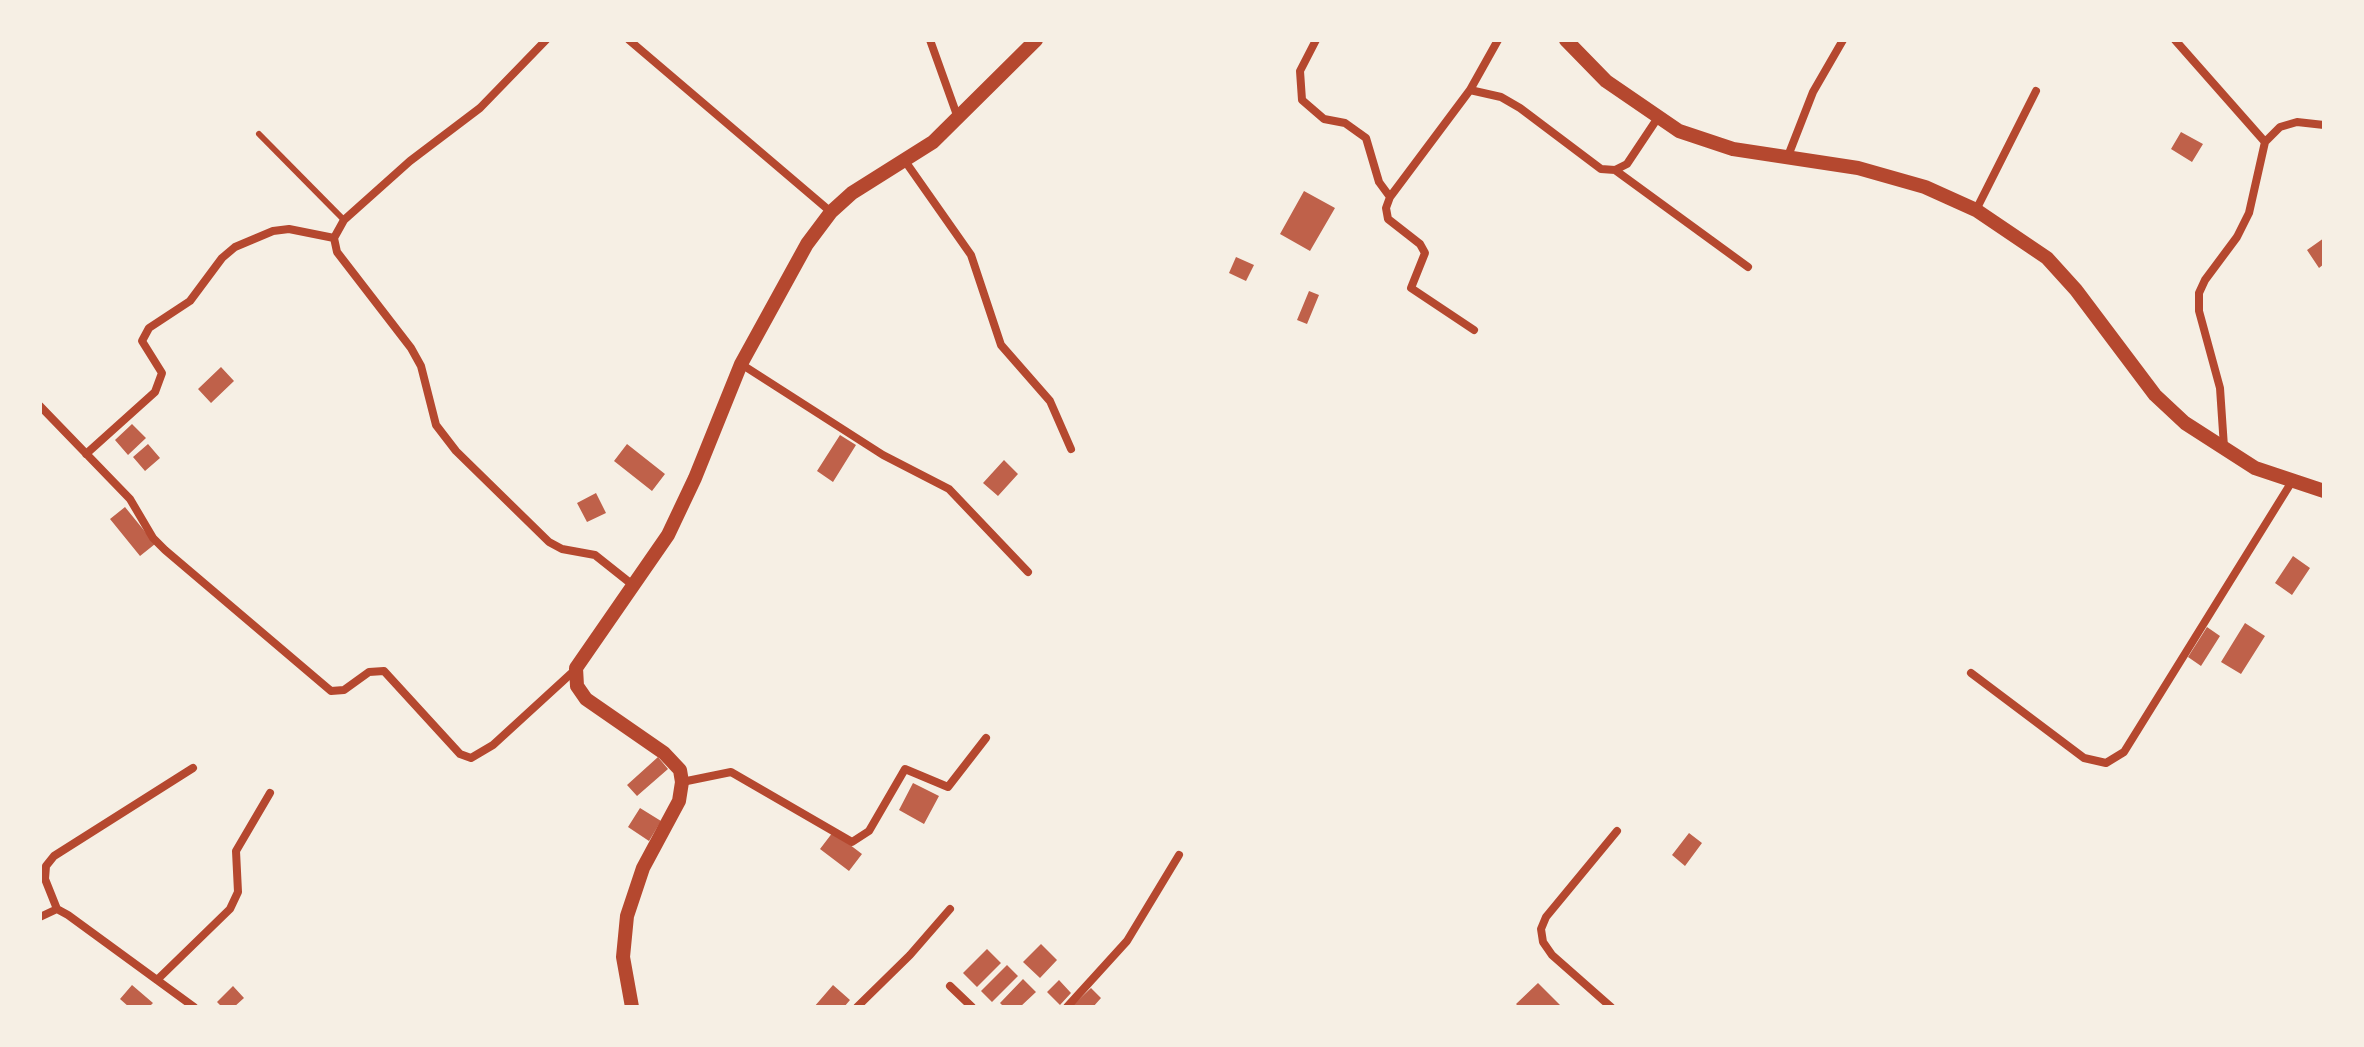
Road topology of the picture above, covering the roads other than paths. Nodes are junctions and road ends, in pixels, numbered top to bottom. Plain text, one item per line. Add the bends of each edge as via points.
1 (546, 40) edge
2 (629, 40) edge
3 (930, 40) edge
4 (1036, 40) edge
5 (1316, 40) edge
6 (1498, 40) edge
7 (1566, 40) edge
8 (1843, 40) edge
9 (2175, 40) edge
10 (1470, 90) junction
11 (2036, 91) dead end
12 (959, 119) junction
13 (1657, 119) junction
14 (2324, 125) edge
15 (259, 134) dead end
16 (2265, 142) junction
17 (1788, 156) junction
18 (905, 161) junction
19 (1615, 170) junction
20 (1390, 197) junction
21 (1976, 210) junction
22 (831, 212) junction
23 (344, 220) junction
24 (334, 238) junction
25 (1748, 267) dead end
26 (1474, 330) dead end
27 (741, 364) junction
28 (40, 406) edge
29 (1071, 449) dead end
30 (2224, 451) junction
31 (86, 454) junction
32 (2291, 483) junction
33 (2324, 491) edge
34 (1028, 572) dead end
35 (634, 586) junction
36 (576, 668) junction
37 (1971, 673) dead end
38 (986, 738) dead end
39 (193, 768) dead end
40 (682, 782) junction
41 (270, 793) dead end
42 (1617, 831) dead end
43 (1179, 855) dead end
44 (57, 909) junction
45 (950, 909) dead end
46 (40, 917) edge
47 (158, 979) junction
48 (950, 986) dead end
49 (194, 1007) edge
50 (632, 1007) edge
51 (857, 1007) edge
52 (972, 1007) edge
53 (1067, 1007) edge
54 (1611, 1007) edge

1 - 23 street via 480,108
2 - 22 street
3 - 12 street
4 - 12 street
5 - 20 street via 1300,71 1302,100 1324,119 1356,128 1366,138 1379,182
6 - 10 street
7 - 13 street via 1606,81
8 - 17 street via 1813,92
9 - 16 street
10 - 19 street via 1501,97 1601,169
10 - 20 street
11 - 21 street
12 - 18 street
13 - 17 street via 1705,142
13 - 19 street via 1627,164
14 - 16 street via 2297,122 2280,127
15 - 23 lane
16 - 30 street via 2249,213 2199,293 2220,388
17 - 21 street via 1925,187
18 - 22 street
18 - 29 street via 971,255 1001,345 1050,401
19 - 25 street
20 - 26 street via 1388,219 1425,253 1411,288
21 - 30 street via 2047,258 2155,395
22 - 27 street via 807,244
23 - 24 street
24 - 31 street via 273,231 222,258 190,301 149,328 142,341 162,373 155,392
24 - 35 street via 337,252 411,348 436,425 456,451 549,542 595,555
27 - 34 street via 883,455 949,489
27 - 35 street via 689,493
28 - 31 street
30 - 32 street
31 - 36 street via 130,499 165,550 322,685 338,693 369,672 384,671 460,754 482,755
32 - 33 street
32 - 37 street via 2139,733 2106,763 2084,758
35 - 36 street
36 - 40 street via 577,686 586,699 664,753 680,770
38 - 40 street via 948,787 905,769 869,831 852,842 731,772
39 - 44 street via 54,856 45,879
40 - 50 street via 679,801 643,868 627,916 623,957
41 - 47 street via 236,851 238,892 230,909
42 - 54 street via 1541,929 1552,955
43 - 53 street via 1127,941
44 - 46 street
44 - 47 street
45 - 51 street
47 - 49 street
48 - 52 street

